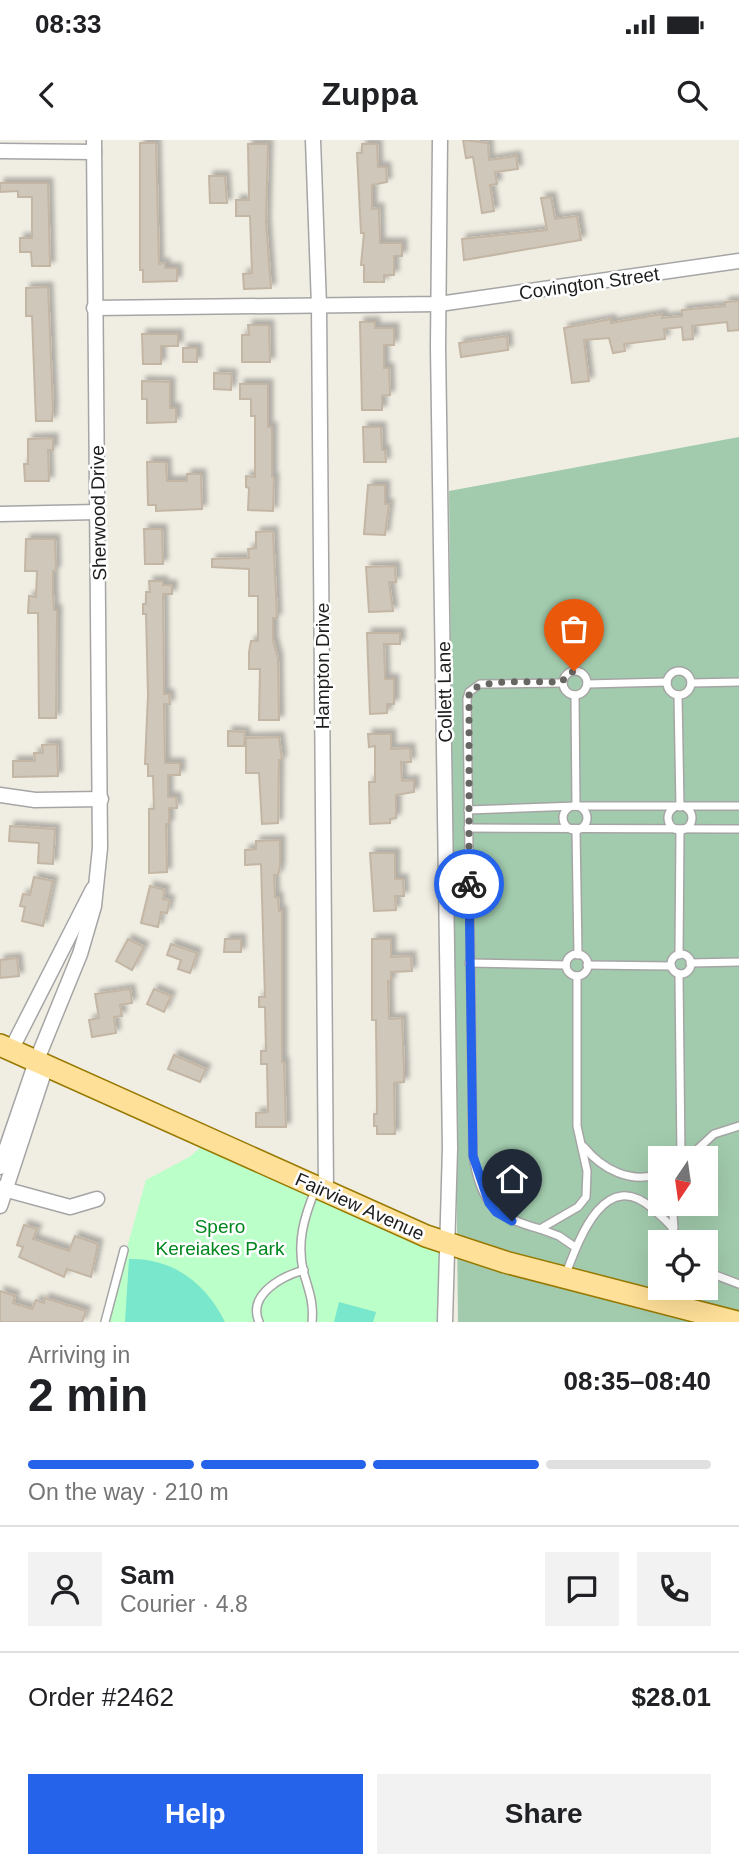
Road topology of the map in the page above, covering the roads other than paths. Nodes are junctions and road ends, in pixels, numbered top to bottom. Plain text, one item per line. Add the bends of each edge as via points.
1 (313, 140) edge
2 (440, 140) edge
3 (94, 146) edge
4 (0, 151) edge
5 (739, 261) edge
6 (439, 304) junction
7 (319, 306) junction
8 (94, 308) junction
9 (98, 512) junction
10 (0, 514) edge
11 (562, 682) junction
12 (667, 682) junction
13 (739, 682) edge
14 (691, 683) junction
15 (587, 684) junction
16 (575, 695) junction
17 (678, 695) junction
18 (0, 795) edge
19 (101, 799) junction
20 (576, 806) junction
21 (739, 806) edge
22 (680, 807) junction
23 (468, 810) junction
24 (468, 828) junction
25 (739, 829) edge
26 (576, 830) junction
27 (680, 830) junction
28 (96, 885) junction
29 (578, 954) junction
30 (679, 954) junction
31 (739, 962) edge
32 (470, 963) junction
33 (690, 963) junction
34 (566, 965) junction
35 (587, 965) junction
36 (670, 966) junction
37 (52, 968) junction
38 (679, 974) junction
39 (576, 976) junction
40 (70, 979) junction
41 (6, 1047) edge
42 (41, 1064) junction
43 (739, 1126) edge
44 (580, 1142) junction
45 (681, 1146) edge
46 (701, 1146) edge
47 (0, 1167) edge
48 (648, 1175) edge
49 (3, 1188) edge
50 (321, 1190) junction
51 (97, 1199) dead end
52 (0, 1206) edge
53 (673, 1216) edge
54 (674, 1227) junction
55 (540, 1229) junction
56 (675, 1230) edge
57 (449, 1244) junction
58 (576, 1247) junction
59 (124, 1250) dead end
60 (304, 1270) junction
61 (718, 1276) edge
62 (564, 1277) junction
63 (738, 1284) edge
64 (105, 1322) edge
65 (259, 1322) edge
66 (312, 1322) edge
67 (445, 1322) edge
68 (737, 1322) edge

1 - 7 street, Hampton Drive
2 - 6 street, Collett Lane
3 - 4 street
3 - 8 street, Sherwood Drive
5 - 6 street, Covington Street
6 - 7 street, Covington Street
6 - 57 street, Collett Lane
7 - 8 street, Covington Street
7 - 50 street, Hampton Drive
8 - 9 street, Sherwood Drive
9 - 10 street
9 - 19 street, Sherwood Drive
11 - 15 lane via 574,671 583,674
11 - 16 lane via 566,691
11 - 23 lane via 488,683 469,692
12 - 14 lane via 670,674 681,671
12 - 15 lane
12 - 17 lane
13 - 14 lane
14 - 17 lane via 687,692
15 - 16 lane
16 - 20 lane
17 - 22 lane
18 - 19 street via 35,800
19 - 28 street, Sherwood Drive
20 - 22 lane
20 - 23 lane
20 - 26 lane via 584,810 587,820
20 - 26 lane via 567,810 564,818 567,827
21 - 22 lane
22 - 27 lane via 671,811 668,820
22 - 27 lane via 692,817 690,825
23 - 24 lane
24 - 26 lane
24 - 32 lane
25 - 27 lane
26 - 27 lane
26 - 29 lane
27 - 30 lane
28 - 37 street, Sherwood Drive
28 - 40 street, Sherwood Drive via 90,920
29 - 34 lane
29 - 35 lane
30 - 33 lane
30 - 36 lane
31 - 33 lane
32 - 34 lane
32 - 55 lane via 475,1167 496,1212
33 - 38 lane via 687,972
34 - 39 lane
35 - 36 lane
35 - 39 lane via 584,973
36 - 38 lane
37 - 40 lane
37 - 41 street, Sherwood Drive
38 - 45 lane
39 - 44 lane
40 - 42 street, Sherwood Drive
41 - 42 main road, Fairview Avenue
42 - 47 street
42 - 49 street
42 - 50 main road, Fairview Avenue
43 - 46 lane via 714,1134
44 - 48 lane via 610,1170 633,1177
44 - 55 lane via 587,1171 584,1202
49 - 51 street via 69,1207
49 - 52 street
50 - 57 main road, Fairview Avenue
50 - 60 lane via 304,1217 300,1245
53 - 54 lane
54 - 56 lane
54 - 58 lane via 643,1200 620,1198 605,1202 591,1216
55 - 58 lane
57 - 62 main road, Fairview Avenue
57 - 67 street, Collett Lane
58 - 62 lane
59 - 64 lane
60 - 65 lane via 269,1286 260,1301
60 - 66 lane via 312,1295
61 - 63 lane
62 - 68 main road, Fairview Avenue

